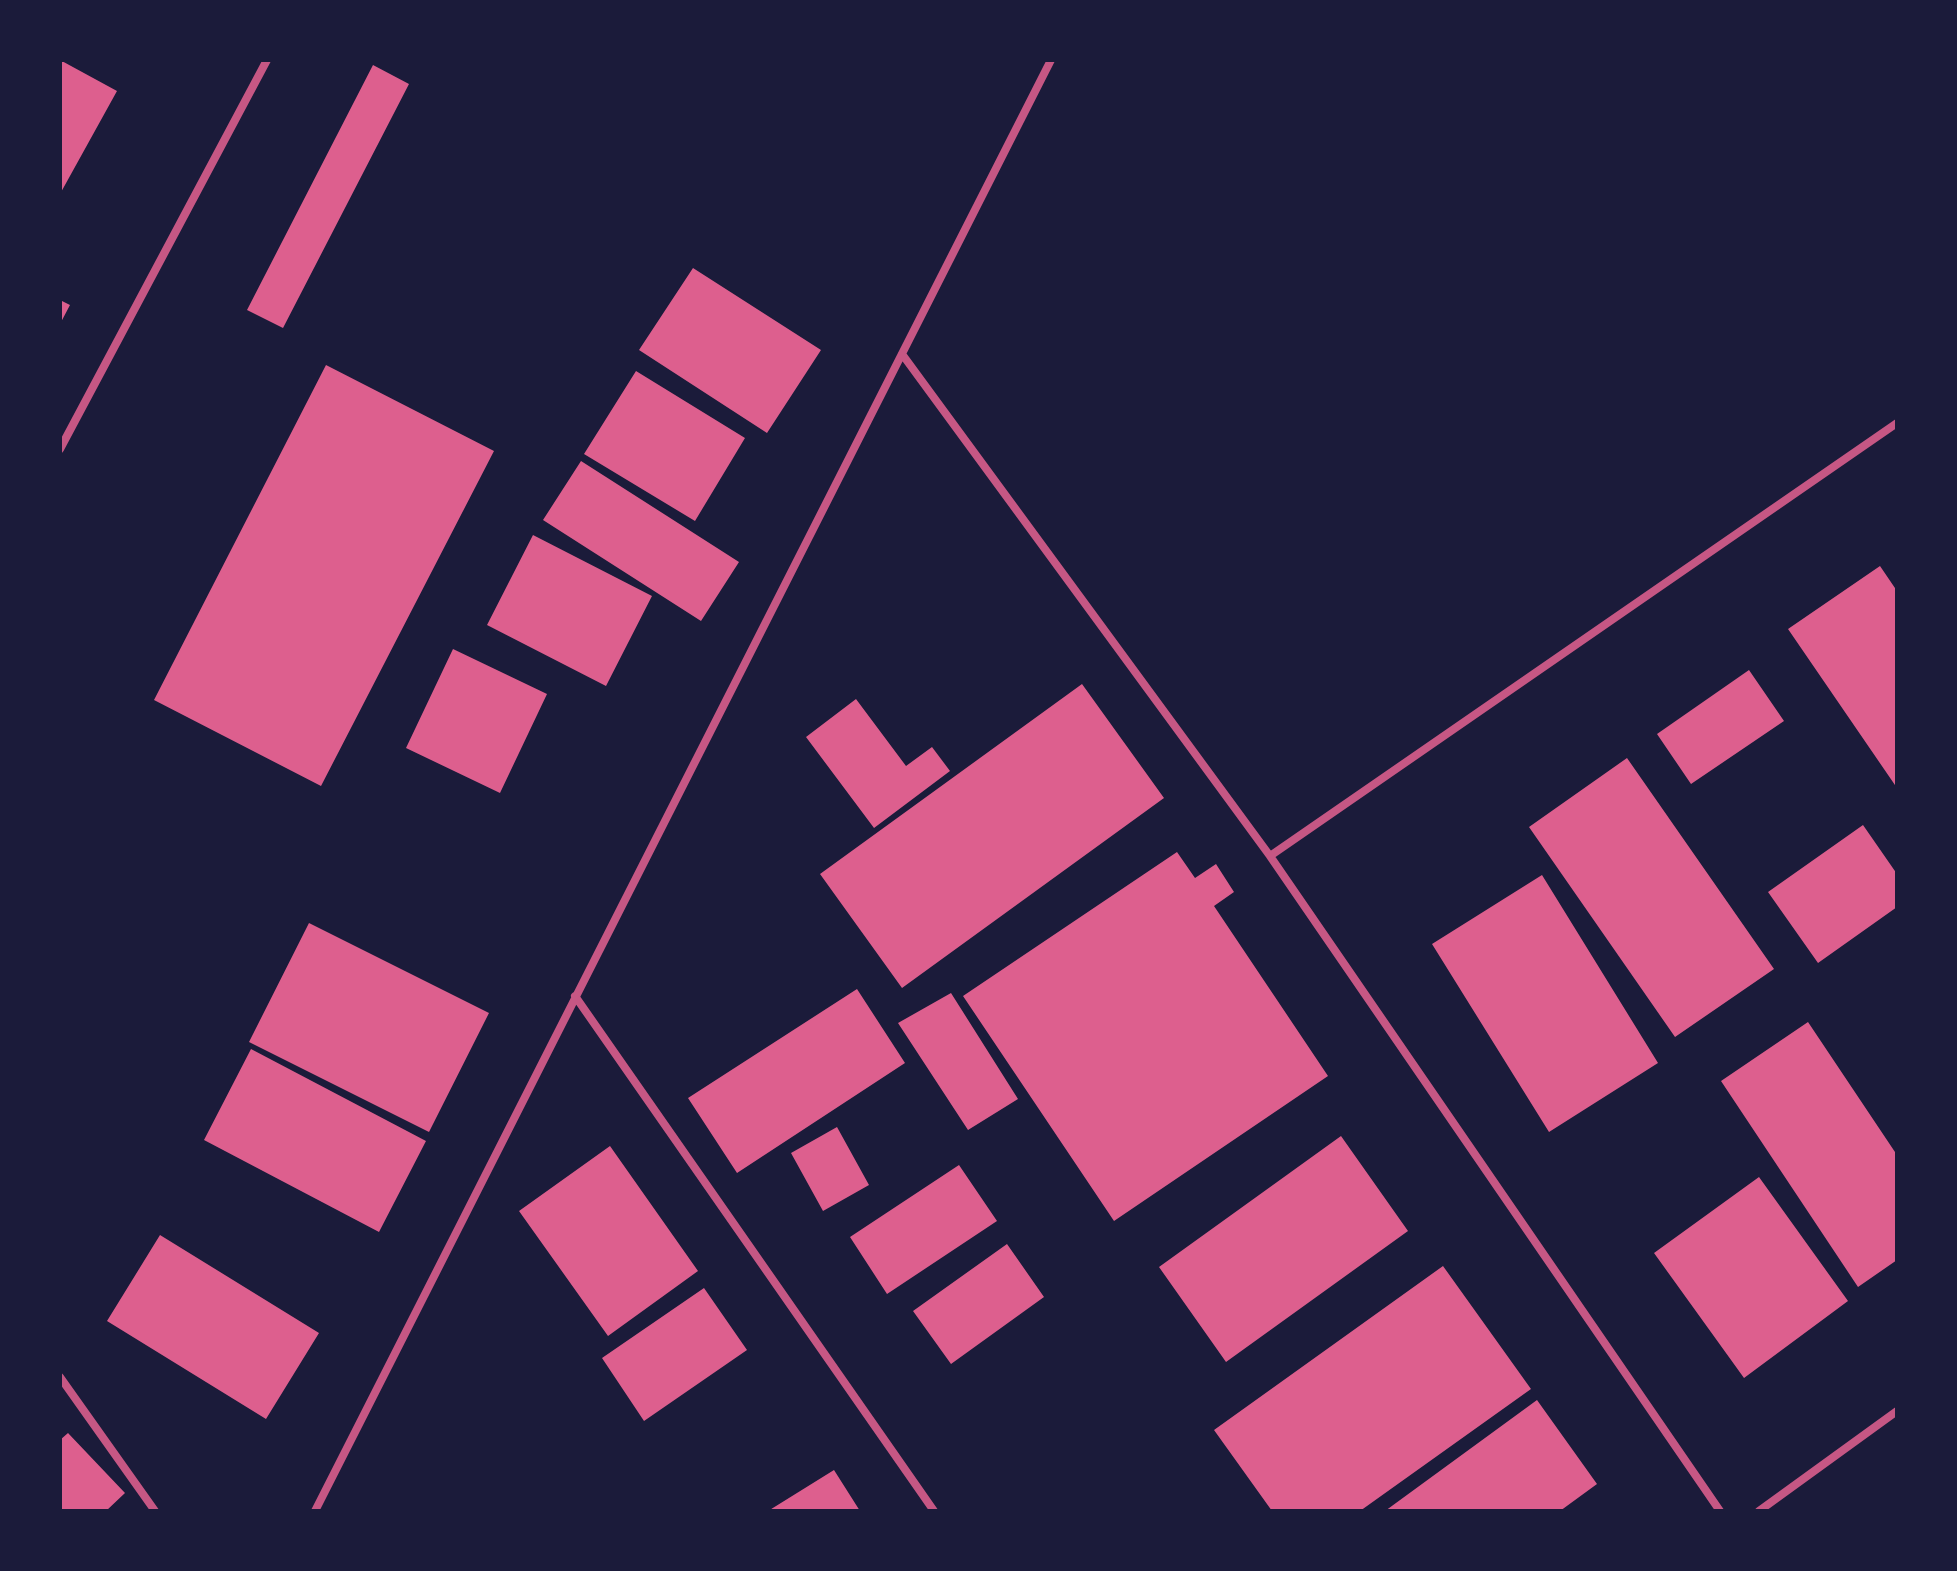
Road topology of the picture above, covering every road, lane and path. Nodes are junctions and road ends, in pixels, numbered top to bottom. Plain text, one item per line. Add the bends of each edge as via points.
1 (267, 60) edge
2 (1051, 60) edge
3 (902, 354) junction
4 (1897, 423) edge
5 (60, 448) edge
6 (1270, 856) junction
7 (575, 996) junction
8 (60, 1377) edge
9 (1897, 1411) edge
10 (155, 1511) edge
11 (315, 1511) edge
12 (934, 1511) edge
13 (1720, 1511) edge
14 (1759, 1511) edge

1 - 5 lane
2 - 3 lane
3 - 6 lane
3 - 7 lane
4 - 6 lane
6 - 13 lane
7 - 11 lane
7 - 12 lane
8 - 10 lane
9 - 14 lane

